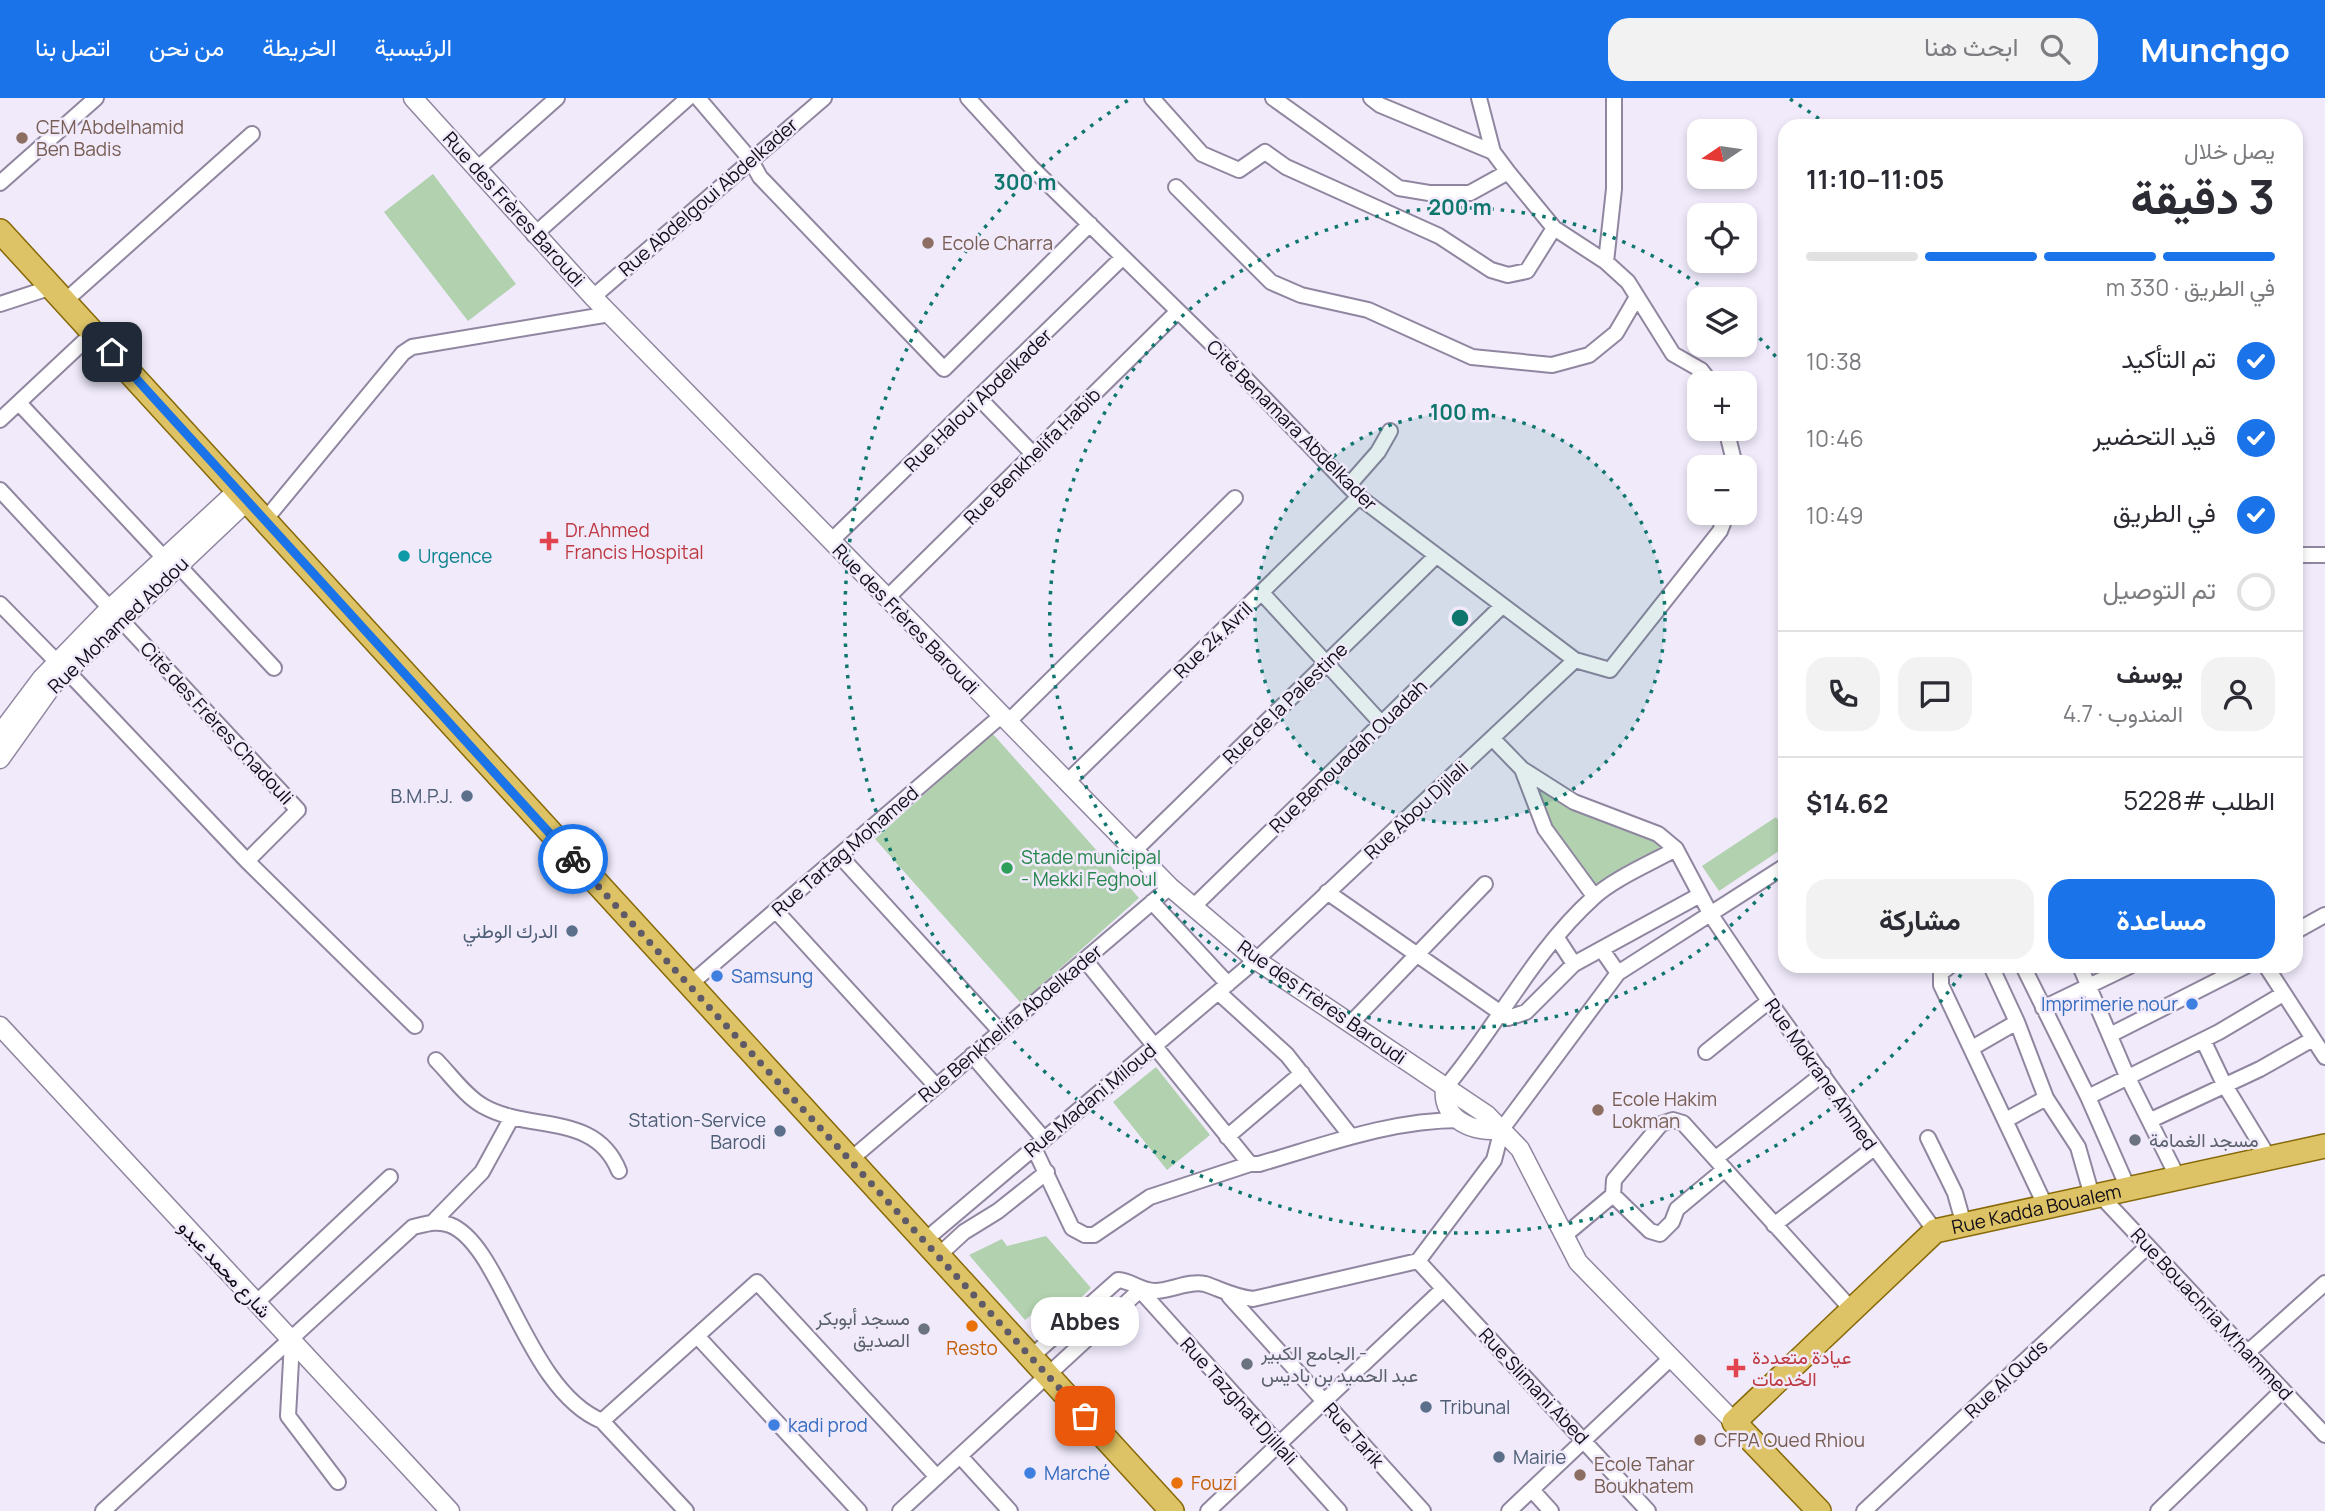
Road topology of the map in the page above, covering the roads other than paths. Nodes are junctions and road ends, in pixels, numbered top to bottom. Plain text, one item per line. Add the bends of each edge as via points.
1 (96, 98) edge
2 (414, 98) edge
3 (557, 98) edge
4 (688, 98) edge
5 (698, 98) edge
6 (824, 98) edge
7 (968, 98) edge
8 (1152, 98) edge
9 (1273, 98) edge
10 (1371, 98) edge
11 (1479, 98) edge
12 (1614, 98) edge
13 (252, 134) dead end
14 (1493, 152) junction
15 (750, 159) junction
16 (478, 168) junction
17 (1508, 172) junction
18 (0, 183) edge
19 (1176, 187) dead end
20 (1090, 224) junction
21 (1554, 228) junction
22 (0, 231) edge
23 (534, 235) junction
24 (1123, 257) junction
25 (1605, 261) junction
26 (58, 294) junction
27 (593, 297) junction
28 (1637, 297) junction
29 (0, 304) edge
30 (1177, 312) junction
31 (610, 314) junction
32 (94, 332) junction
33 (1702, 371) edge
34 (980, 399) junction
35 (19, 403) junction
36 (0, 421) edge
37 (1390, 430) dead end
38 (1034, 455) junction
39 (1349, 485) junction
40 (0, 490) edge
41 (243, 495) junction
42 (1359, 497) junction
43 (1235, 498) dead end
44 (265, 520) junction
45 (1722, 525) edge
46 (831, 541) junction
47 (1436, 556) junction
48 (2303, 556) edge
49 (2322, 558) edge
50 (172, 562) junction
51 (1262, 593) junction
52 (887, 598) junction
53 (0, 604) edge
54 (1502, 606) junction
55 (116, 613) junction
56 (1575, 660) junction
57 (1327, 663) junction
58 (62, 666) junction
59 (274, 668) dead end
60 (1004, 719) junction
61 (3, 722) edge
62 (1381, 724) junction
63 (1493, 739) junction
64 (0, 759) edge
65 (1522, 769) junction
66 (1067, 782) junction
67 (1676, 849) junction
68 (1134, 851) junction
69 (840, 856) junction
70 (247, 861) junction
71 (1778, 871) edge
72 (1485, 884) dead end
73 (1170, 887) junction
74 (1327, 892) junction
75 (1700, 895) junction
76 (1594, 896) junction
77 (1152, 902) junction
78 (1194, 906) junction
79 (776, 911) junction
80 (1712, 915) junction
81 (2325, 915) edge
82 (2303, 927) edge
83 (1557, 938) junction
84 (1602, 950) junction
85 (1416, 955) junction
86 (1085, 960) junction
87 (1256, 960) junction
88 (1574, 964) junction
89 (1618, 973) junction
90 (1941, 973) edge
91 (1994, 973) edge
92 (2027, 973) edge
93 (2083, 973) edge
94 (2115, 973) edge
95 (2232, 973) edge
96 (2270, 973) edge
97 (688, 986) junction
98 (2088, 986) junction
99 (1223, 988) junction
100 (2283, 994) junction
101 (1769, 1001) junction
102 (2043, 1008) junction
103 (1499, 1014) junction
104 (2018, 1023) junction
105 (1350, 1024) junction
106 (0, 1026) edge
107 (415, 1026) dead end
108 (1000, 1031) junction
109 (2110, 1035) junction
110 (2313, 1039) junction
111 (2203, 1040) junction
112 (1156, 1045) junction
113 (1972, 1048) junction
114 (1706, 1052) dead end
115 (972, 1055) junction
116 (2325, 1057) edge
117 (436, 1060) dead end
118 (1302, 1073) junction
119 (1823, 1074) junction
120 (2127, 1076) junction
121 (2224, 1084) junction
122 (936, 1086) junction
123 (1445, 1088) junction
124 (2088, 1097) junction
125 (2046, 1098) junction
126 (511, 1119) junction
127 (1460, 1120) junction
128 (2006, 1120) junction
129 (2151, 1120) junction
130 (1503, 1129) junction
131 (1350, 1135) junction
132 (1227, 1137) junction
133 (1928, 1138) dead end
134 (1039, 1143) junction
135 (2325, 1146) edge
136 (1874, 1148) junction
137 (2269, 1158) junction
138 (850, 1160) junction
139 (1250, 1164) junction
140 (1720, 1164) junction
141 (620, 1171) dead end
142 (1047, 1172) junction
143 (390, 1177) dead end
144 (2178, 1178) junction
145 (2128, 1188) junction
146 (1613, 1195) junction
147 (2095, 1195) junction
148 (2046, 1207) junction
149 (433, 1222) junction
150 (1774, 1225) junction
151 (1964, 1225) junction
152 (1935, 1231) junction
153 (1564, 1236) junction
154 (2148, 1246) junction
155 (931, 1248) junction
156 (1418, 1261) junction
157 (2325, 1283) edge
158 (1443, 1289) junction
159 (1140, 1290) junction
160 (1229, 1296) junction
161 (256, 1303) junction
162 (1853, 1311) junction
163 (698, 1337) junction
164 (292, 1342) junction
165 (2248, 1352) junction
166 (1031, 1357) junction
167 (1671, 1358) junction
168 (1047, 1375) junction
169 (2283, 1390) junction
170 (1324, 1403) junction
171 (602, 1421) junction
172 (1734, 1422) junction
173 (2325, 1434) edge
174 (1584, 1440) junction
175 (1279, 1445) junction
176 (960, 1456) junction
177 (937, 1476) junction
178 (338, 1482) dead end
179 (1532, 1490) junction
180 (103, 1511) edge
181 (450, 1511) edge
182 (686, 1511) edge
183 (859, 1511) edge
184 (900, 1511) edge
185 (1010, 1511) edge
186 (1172, 1511) edge
187 (1208, 1511) edge
188 (1339, 1511) edge
189 (1423, 1511) edge
190 (1509, 1511) edge
191 (1551, 1511) edge
192 (1648, 1511) edge
193 (1819, 1511) edge
194 (1864, 1511) edge
195 (2158, 1511) edge

1 - 18 street
2 - 16 street, Rue des Frères Baroudi
3 - 16 street
4 - 23 street
5 - 15 street
6 - 15 street, Rue Abdelgoui Abdelkader
7 - 20 street, Cité Benamara Abdelkader
8 - 21 street via 1202,154 1239,170 1265,152 1286,167 1439,236 1491,270 1508,275 1527,271
9 - 17 street via 1399,187 1470,194
10 - 14 street
11 - 14 street
12 - 25 street via 1614,189
13 - 26 street
14 - 17 street
15 - 20 street via 760,177 944,369
15 - 27 street, Rue Abdelgoui Abdelkader
16 - 23 street, Rue des Frères Baroudi
17 - 21 street
19 - 28 street via 1272,282 1301,295 1368,310 1472,357 1552,365 1589,355 1616,333
20 - 24 street, Cité Benamara Abdelkader
21 - 25 street
22 - 26 main road
23 - 27 street, Rue des Frères Baroudi
24 - 30 street, Cité Benamara Abdelkader
24 - 34 street, Rue Haloui Abdelkader
25 - 28 street
26 - 29 street
26 - 32 main road
27 - 31 street, Rue des Frères Baroudi
28 - 33 street via 1673,354
30 - 38 street, Rue Benkhelifa Habib
30 - 39 street, Cité Benamara Abdelkader
31 - 44 street via 412,347
31 - 46 street, Rue des Frères Baroudi
32 - 35 street
32 - 41 main road
34 - 38 street
34 - 46 street, Rue Haloui Abdelkader
35 - 36 street
35 - 50 street
37 - 39 street via 1378,452
38 - 52 street, Rue Benkhelifa Habib
39 - 42 street, Cité Benamara Abdelkader
40 - 55 street, Cité des Frères Chadouli
41 - 44 main road
41 - 50 street, Rue Mohamed Abdou
42 - 47 street, Cité Benamara Abdelkader
42 - 51 street, Rue 24 Avril
43 - 60 street, Rue Tartag Mohamed
44 - 97 main road
45 - 56 street via 1610,670
46 - 52 street, Rue des Frères Baroudi
47 - 54 street, Cité Benamara Abdelkader
47 - 57 street, Rue de la Palestine
48 - 49 street
50 - 55 street, Rue Mohamed Abdou
50 - 59 street
51 - 57 street
51 - 66 street, Rue 24 Avril
52 - 60 street, Rue des Frères Baroudi
53 - 58 street
54 - 56 street, Cité Benamara Abdelkader
54 - 62 street, Rue Benouadah Ouadah
55 - 58 street, Rue Mohamed Abdou
55 - 70 street, Cité des Frères Chadouli via 298,810
56 - 63 street, Rue Abou Djilali
57 - 62 street
57 - 68 street, Rue de la Palestine
58 - 61 street, Rue Mohamed Abdou
58 - 64 street, Rue Mohamed Abdou
58 - 70 street
60 - 66 street, Rue des Frères Baroudi
60 - 69 street, Rue Tartag Mohamed
62 - 78 street, Rue Benouadah Ouadah
63 - 65 street
63 - 74 street, Rue Abou Djilali
65 - 67 street via 1574,802 1658,834
65 - 76 street via 1545,829
66 - 68 street, Rue des Frères Baroudi
67 - 75 street, Rue Mokrane Ahmed
67 - 76 street
68 - 73 street, Rue des Frères Baroudi
69 - 79 street, Rue Tartag Mohamed
69 - 108 street
70 - 107 street
71 - 80 street
72 - 85 street
73 - 77 street, Rue Benkhelifa Abdelkader
73 - 78 street, Rue des Frères Baroudi
74 - 85 street
74 - 87 street, Rue Abou Djilali
75 - 80 street, Rue Mokrane Ahmed
75 - 84 street
76 - 83 street
77 - 86 street, Rue Benkhelifa Abdelkader
77 - 99 street
78 - 87 street, Rue des Frères Baroudi
79 - 97 street, Rue Tartag Mohamed
79 - 122 street
80 - 89 street
80 - 101 street, Rue Mokrane Ahmed
81 - 82 street
83 - 88 street
83 - 103 street
84 - 88 street
84 - 89 street
85 - 103 street
85 - 105 street
86 - 108 street, Rue Benkhelifa Abdelkader
86 - 112 street
87 - 99 street, Rue Madani Miloud
87 - 105 street, Rue des Frères Baroudi
88 - 103 street via 1527,1012 1508,1018
89 - 130 street
90 - 113 street via 1941,985
91 - 104 street
92 - 102 street
93 - 98 street
94 - 98 street
95 - 109 street
96 - 100 street
97 - 138 main road
98 - 102 street
98 - 109 street
99 - 112 street, Rue Madani Miloud
99 - 118 street
100 - 110 street
100 - 111 street
101 - 114 street
101 - 119 street, Rue Mokrane Ahmed
102 - 124 street
103 - 123 street
104 - 113 street
104 - 125 street
105 - 123 street, Rue des Frères Baroudi
106 - 161 street, شارع محمد عبدو
108 - 115 street, Rue Benkhelifa Abdelkader
109 - 120 street
110 - 116 street
110 - 121 street
111 - 120 street
111 - 121 street
112 - 132 street
112 - 134 street, Rue Madani Miloud
113 - 128 street
115 - 122 street, Rue Benkhelifa Abdelkader
115 - 134 street
117 - 126 street via 480,1105
118 - 131 street
118 - 132 street
119 - 136 street, Rue Mokrane Ahmed
119 - 140 street
120 - 124 street
120 - 129 street
121 - 129 street
121 - 137 street
122 - 138 street, Rue Benkhelifa Abdelkader
123 - 127 street via 1443,1100
123 - 130 street, Rue des Frères Baroudi
124 - 145 street
125 - 128 street
125 - 147 street via 2078,1147
126 - 141 street via 582,1130 612,1153
126 - 149 street via 482,1172
127 - 130 street via 1484,1133
127 - 131 street via 1431,1120
128 - 148 street
129 - 144 street
130 - 153 street via 1544,1190
130 - 156 street via 1494,1160
131 - 139 street
132 - 139 street
133 - 151 street via 1955,1193
134 - 142 street
134 - 155 street, Rue Madani Miloud
135 - 137 main road, Rue Kadda Boualem
136 - 150 street
136 - 152 street, Rue Mokrane Ahmed
137 - 144 main road, Rue Kadda Boualem
138 - 155 main road
139 - 142 street via 1150,1197 1094,1235 1072,1228
140 - 146 street via 1660,1234 1650,1231
140 - 146 street via 1684,1123 1666,1121 1614,1180
140 - 150 street
142 - 155 street, Rue Madani Miloud via 998,1211
143 - 161 street
144 - 145 main road, Rue Kadda Boualem
145 - 147 main road, Rue Kadda Boualem
146 - 153 street
147 - 148 main road, Rue Kadda Boualem
147 - 154 street, Rue Bouachria M'hammed
148 - 151 main road, Rue Kadda Boualem
149 - 164 street via 414,1227
149 - 171 street via 452,1226 470,1240 537,1360 587,1415
150 - 162 street
151 - 152 main road, Rue Kadda Boualem
152 - 162 main road, Rue Kadda Boualem
153 - 167 street via 1578,1262
154 - 165 street, Rue Bouachria M'hammed
154 - 194 street, Rue Al Quds
155 - 166 main road
156 - 158 street, Rue Slimani Abed
156 - 160 street via 1252,1299
157 - 165 street
158 - 170 street
158 - 174 street, Rue Slimani Abed
159 - 160 street via 1157,1292 1202,1283
159 - 166 street via 1118,1280
159 - 168 street
159 - 175 street, Rue Tazghat Djillali
160 - 170 street, Rue Tarik
161 - 164 street, شارع محمد عبدو
162 - 172 main road, Rue Kadda Boualem
163 - 171 street
163 - 177 street via 757,1282
163 - 183 street
164 - 178 street via 288,1416
164 - 180 street
164 - 181 street, شارع محمد عبدو
165 - 169 street, Rue Bouachria M'hammed
166 - 168 main road
167 - 172 street
167 - 174 street
168 - 176 street
168 - 186 main road
169 - 173 street, Rue Bouachria M'hammed
169 - 195 street
170 - 175 street
170 - 189 street, Rue Tarik
171 - 182 street
172 - 193 main road
174 - 179 street
174 - 192 street, Rue Slimani Abed
175 - 187 street
175 - 188 street, Rue Tazghat Djillali
176 - 177 street
176 - 185 street
177 - 184 street
179 - 190 street
179 - 191 street

